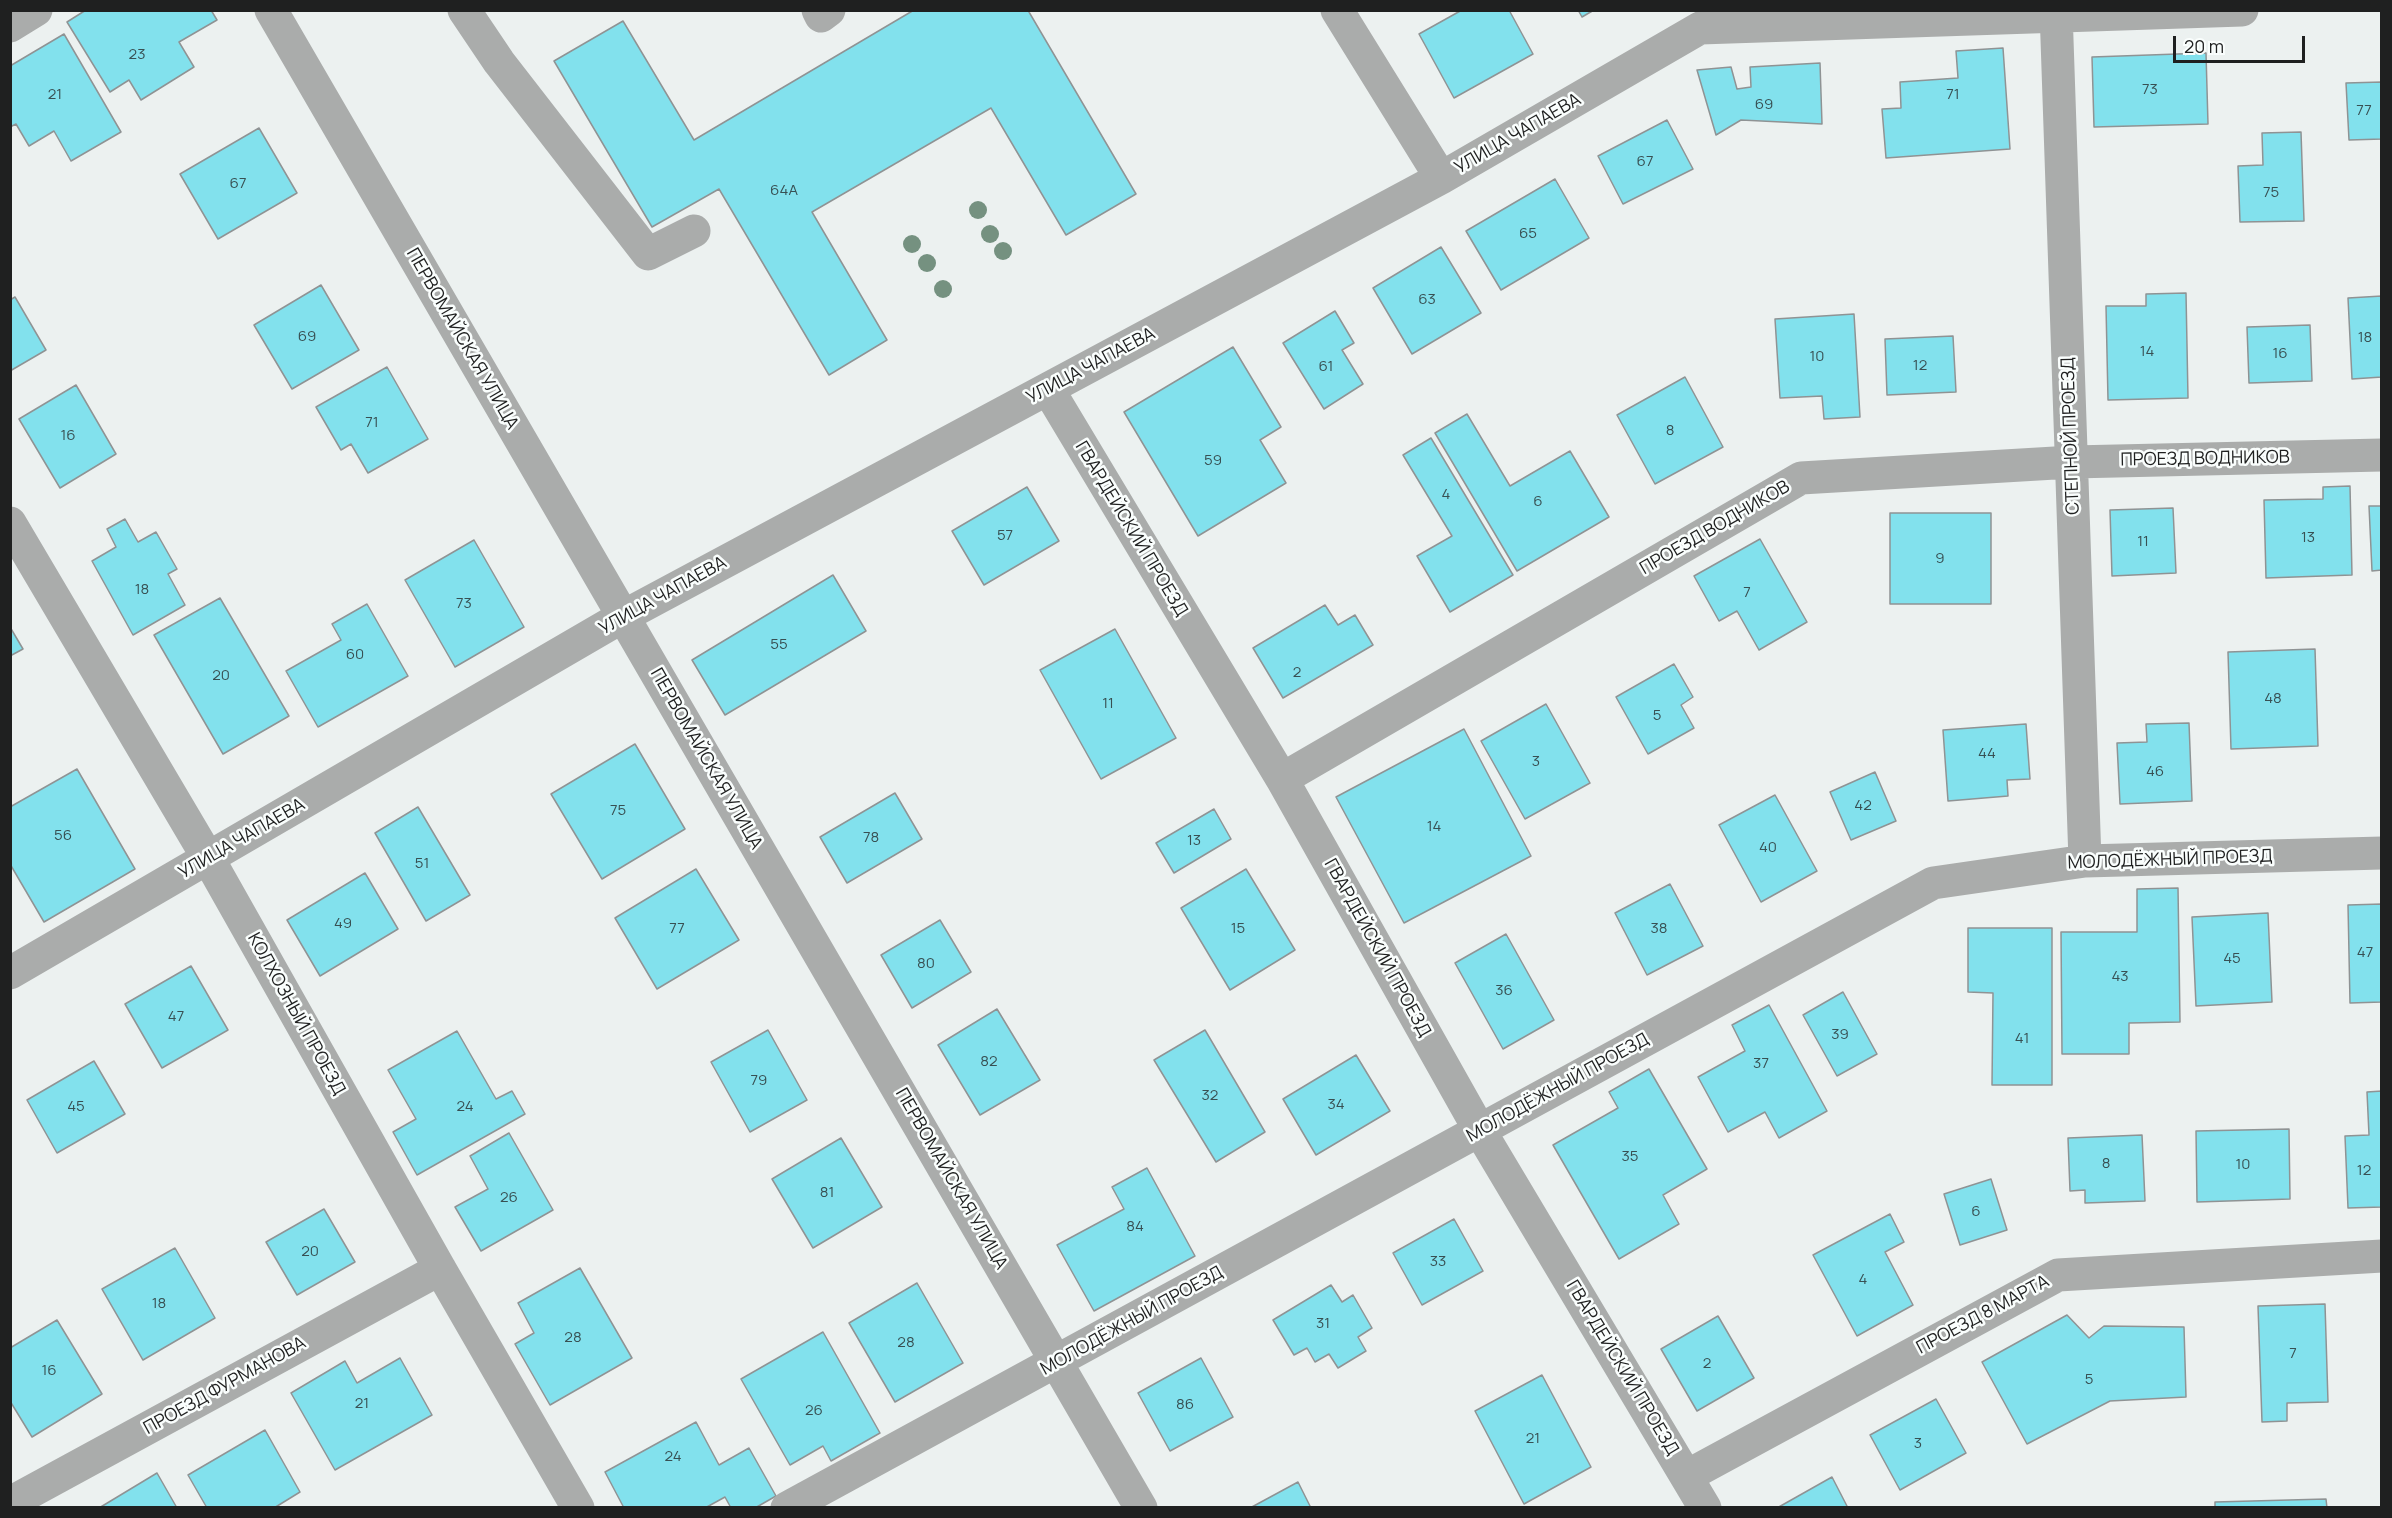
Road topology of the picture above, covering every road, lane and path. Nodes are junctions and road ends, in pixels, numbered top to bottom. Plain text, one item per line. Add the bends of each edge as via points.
1 (36, 10) edge
2 (271, 10) edge
3 (464, 10) edge
4 (818, 10) edge
5 (829, 10) edge
6 (1337, 10) edge
7 (2242, 10) edge
8 (2056, 13) edge
9 (10, 26) edge
10 (1441, 178) junction
11 (694, 231) dead end
12 (1048, 389) junction
13 (2382, 455) edge
14 (2072, 462) junction
15 (10, 523) edge
16 (622, 617) junction
17 (1282, 779) junction
18 (2382, 853) edge
19 (208, 858) junction
20 (2085, 861) junction
21 (10, 973) edge
22 (1480, 1131) junction
23 (2382, 1256) edge
24 (440, 1269) junction
25 (1057, 1361) junction
26 (1687, 1476) junction
27 (10, 1503) edge
28 (578, 1508) edge
29 (787, 1508) edge
30 (1142, 1508) edge
31 (1705, 1508) edge

1 - 9 street
2 - 16 street, ПЕРВОМАЙСКАЯ УЛИЦА
3 - 11 street via 648,254
4 - 5 street via 821,16
6 - 10 street
7 - 8 street, УЛИЦА ЧАПАЕВА
8 - 10 street, УЛИЦА ЧАПАЕВА via 1700,28
8 - 14 street, СТЕПНОЙ ПРОЕЗД
10 - 12 street, УЛИЦА ЧАПАЕВА
12 - 16 street, УЛИЦА ЧАПАЕВА
12 - 17 street, ГВАРДЕЙСКИЙ ПРОЕЗД
13 - 14 street, ПРОЕЗД ВОДНИКОВ
14 - 17 street, ПРОЕЗД ВОДНИКОВ via 1801,478
14 - 20 street, СТЕПНОЙ ПРОЕЗД
15 - 19 street, КОЛХОЗНЫЙ ПРОЕЗД
16 - 19 street, УЛИЦА ЧАПАЕВА
16 - 25 street, ПЕРВОМАЙСКАЯ УЛИЦА
17 - 22 street, ГВАРДЕЙСКИЙ ПРОЕЗД
18 - 20 street, МОЛОДЁЖНЫЙ ПРОЕЗД
19 - 21 street, УЛИЦА ЧАПАЕВА
19 - 24 street, КОЛХОЗНЫЙ ПРОЕЗД
20 - 22 street, МОЛОДЁЖНЫЙ ПРОЕЗД via 1933,883
22 - 25 street, МОЛОДЁЖНЫЙ ПРОЕЗД
22 - 26 street, ГВАРДЕЙСКИЙ ПРОЕЗД
23 - 26 street, ПРОЕЗД 8 МАРТА via 2058,1275
24 - 27 street, ПРОЕЗД ФУРМАНОВА
24 - 28 street, КОЛХОЗНЫЙ ПРОЕЗД
25 - 29 street, МОЛОДЁЖНЫЙ ПРОЕЗД
25 - 30 street, ПЕРВОМАЙСКАЯ УЛИЦА
26 - 31 street, ГВАРДЕЙСКИЙ ПРОЕЗД

